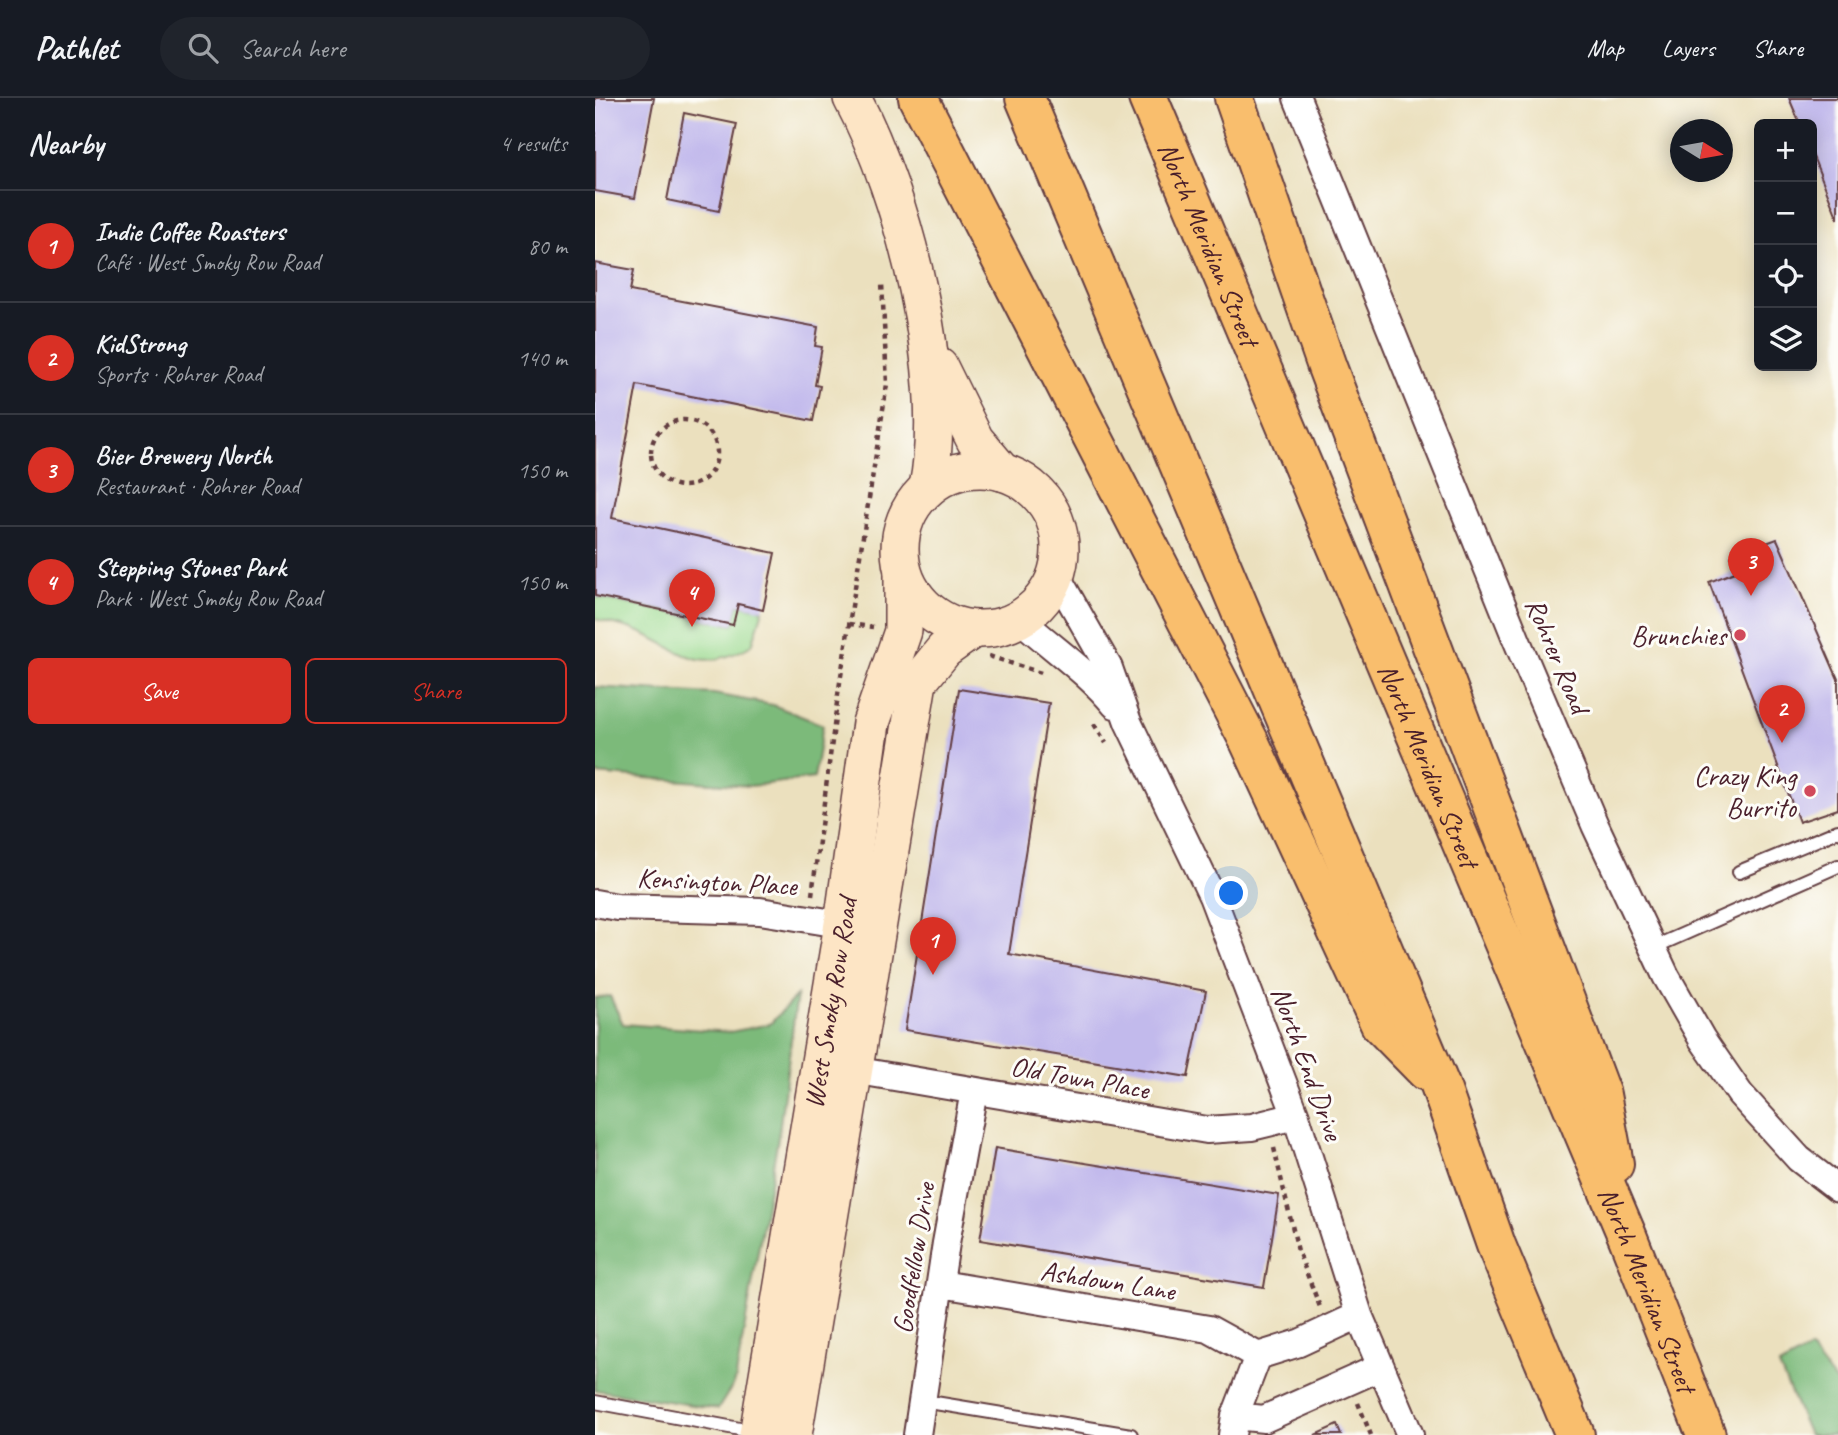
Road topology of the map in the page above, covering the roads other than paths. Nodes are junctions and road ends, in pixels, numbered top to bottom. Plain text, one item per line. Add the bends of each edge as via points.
1 (852, 98) edge
2 (918, 98) edge
3 (1025, 98) edge
4 (1148, 98) edge
5 (1234, 98) edge
6 (1297, 98) edge
7 (925, 334) junction
8 (1002, 471) junction
9 (928, 487) junction
10 (903, 573) junction
11 (1056, 575) junction
12 (1020, 619) junction
13 (975, 643) junction
14 (1127, 720) junction
15 (1838, 831) edge
16 (1838, 866) edge
17 (1739, 872) dead end
18 (595, 903) edge
19 (843, 924) junction
20 (1652, 948) junction
21 (853, 1070) junction
22 (1440, 1085) junction
23 (974, 1091) junction
24 (1296, 1116) junction
25 (1838, 1189) edge
26 (1628, 1238) junction
27 (941, 1284) junction
28 (1359, 1315) junction
29 (1258, 1356) junction
30 (1381, 1367) junction
31 (923, 1401) junction
32 (595, 1402) edge
33 (1233, 1425) edge
34 (770, 1434) edge
35 (917, 1435) edge
36 (1131, 1435) edge
37 (1410, 1435) edge
38 (1575, 1435) edge
39 (1706, 1435) edge

1 - 7 street via 900,214
2 - 22 highway via 1243,729 1380,1024
3 - 22 highway
4 - 26 highway, North Meridian Street
5 - 26 highway via 1327,367 1601,1095
6 - 20 street, Rohrer Road via 1512,628
7 - 8 street via 950,396 975,440
7 - 9 street via 935,425
8 - 9 street via 976,469 951,474
8 - 11 street via 1025,482 1044,500 1056,523 1060,549
9 - 10 street via 912,505 903,527 899,550
10 - 13 street via 913,595 929,612
10 - 19 street, West Smoky Row Road via 903,631 870,723
11 - 12 street via 1036,608
11 - 14 street, North End Drive via 1109,668
12 - 13 street
12 - 14 street, North End Drive via 1092,677
13 - 19 street, West Smoky Row Road via 944,650 918,682
14 - 24 street, North End Drive via 1212,896
15 - 17 lane
16 - 20 lane
18 - 19 street, Kensington Place via 743,909
19 - 21 street, West Smoky Row Road
19 - 34 street, West Smoky Row Road
20 - 25 street, Rohrer Road via 1702,1039 1740,1094 1799,1158
21 - 23 street, Old Town Place
21 - 34 street, West Smoky Row Road
22 - 38 highway via 1496,1245
23 - 24 street, Old Town Place via 1207,1130
23 - 27 street, Goodfellow Drive
24 - 28 street, North End Drive
26 - 39 highway, North Meridian Street
27 - 29 street, Ashdown Lane via 1209,1329
27 - 31 street, Goodfellow Drive
28 - 29 street
28 - 30 street, North End Drive
29 - 33 street
30 - 33 street via 1264,1419
30 - 37 street, North End Drive
31 - 35 street, Goodfellow Drive
31 - 36 lane
32 - 34 lane

